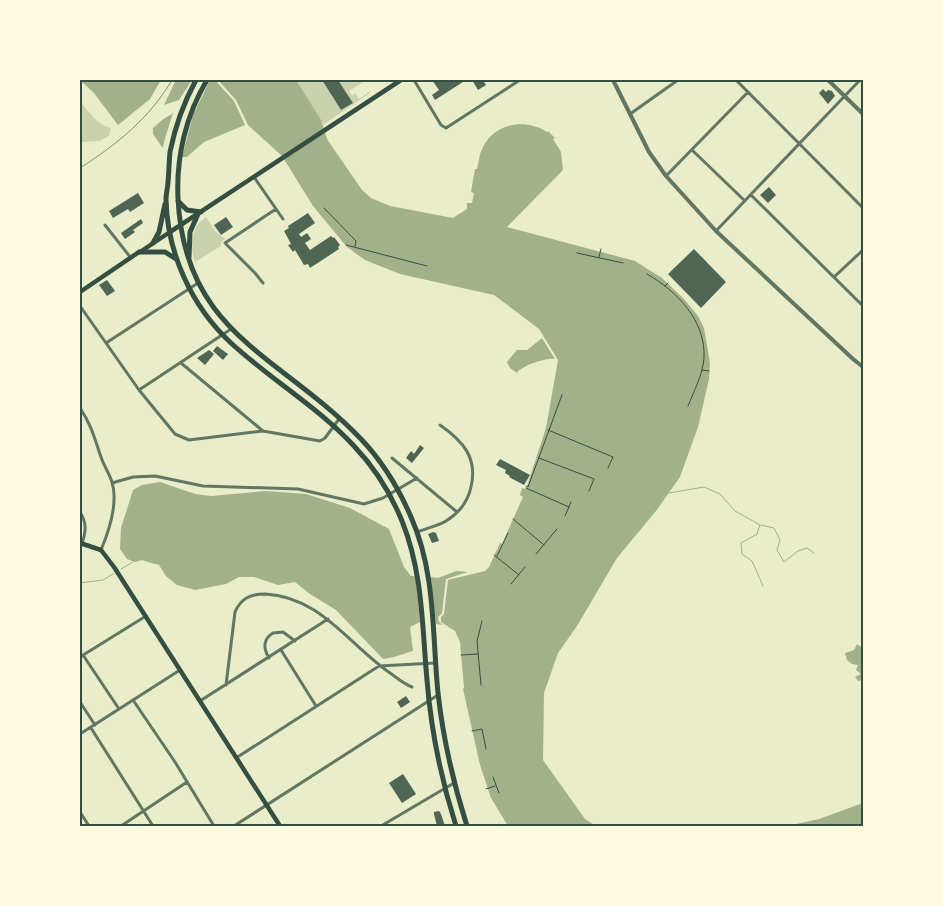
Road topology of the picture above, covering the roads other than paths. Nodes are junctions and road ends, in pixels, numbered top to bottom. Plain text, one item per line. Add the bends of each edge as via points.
1 (196, 80) edge
2 (207, 80) edge
3 (401, 80) edge
4 (414, 80) edge
5 (520, 80) edge
6 (613, 80) edge
7 (678, 80) edge
8 (736, 80) edge
9 (828, 80) edge
10 (860, 80) edge
11 (748, 92) junction
12 (845, 96) junction
13 (630, 114) junction
14 (863, 114) edge
15 (799, 144) junction
16 (692, 150) junction
17 (666, 176) junction
18 (254, 177) junction
19 (751, 195) junction
20 (166, 198) junction
21 (178, 200) junction
22 (745, 201) junction
23 (863, 208) edge
24 (276, 209) junction
25 (199, 213) junction
26 (283, 219) dead end
27 (105, 225) dead end
28 (180, 226) junction
29 (716, 231) junction
30 (170, 232) junction
31 (153, 243) junction
32 (863, 250) edge
33 (140, 252) junction
34 (131, 258) junction
35 (178, 261) junction
36 (189, 264) junction
37 (834, 277) junction
38 (198, 283) junction
39 (263, 283) dead end
40 (189, 288) junction
41 (80, 292) edge
42 (80, 306) edge
43 (863, 306) edge
44 (230, 329) junction
45 (223, 335) junction
46 (106, 342) junction
47 (181, 363) junction
48 (862, 366) edge
49 (139, 390) junction
50 (80, 408) edge
51 (340, 418) junction
52 (333, 426) junction
53 (440, 426) dead end
54 (264, 431) junction
55 (392, 458) dead end
56 (417, 478) junction
57 (112, 483) junction
58 (398, 490) junction
59 (389, 494) junction
60 (80, 512) edge
61 (457, 512) junction
62 (417, 532) junction
63 (81, 543) edge
64 (101, 550) junction
65 (146, 616) junction
66 (328, 619) junction
67 (295, 641) junction
68 (281, 650) junction
69 (82, 656) edge
70 (269, 658) junction
71 (435, 663) junction
72 (425, 664) junction
73 (379, 666) junction
74 (180, 670) junction
75 (226, 685) junction
76 (412, 687) dead end
77 (438, 695) junction
78 (133, 700) junction
79 (200, 701) junction
80 (429, 701) junction
81 (80, 702) edge
82 (316, 706) junction
83 (119, 710) junction
84 (95, 725) junction
85 (90, 727) junction
86 (80, 734) edge
87 (236, 758) junction
88 (187, 782) junction
89 (454, 783) junction
90 (445, 788) junction
91 (266, 805) junction
92 (80, 812) edge
93 (144, 812) junction
94 (87, 825) edge
95 (121, 826) edge
96 (154, 826) edge
97 (214, 826) edge
98 (234, 826) edge
99 (280, 826) edge
100 (380, 826) edge
101 (456, 826) edge
102 (467, 826) edge

1 - 20 highway via 182,110 170,152
2 - 21 highway via 190,114 180,156
3 - 18 main road
4 - 5 street via 446,128
6 - 13 street
7 - 13 street
8 - 11 street
9 - 12 street
10 - 12 street
11 - 15 street
11 - 16 street
12 - 14 street
12 - 15 street
13 - 17 street via 648,152
15 - 19 street
15 - 23 street
16 - 17 street
16 - 22 street
17 - 29 street
18 - 24 street
18 - 25 main road
19 - 22 street
19 - 37 street
20 - 30 highway
20 - 31 highway via 159,232
21 - 25 highway via 188,210
21 - 28 highway
22 - 29 street
24 - 26 street
24 - 39 street via 225,243
25 - 28 main road
25 - 36 highway via 190,232
27 - 34 street
28 - 30 main road
28 - 36 highway
29 - 48 street
30 - 31 main road
30 - 35 highway
31 - 33 main road
32 - 37 street
33 - 34 main road
33 - 35 highway via 165,252
34 - 41 main road
35 - 40 highway
36 - 38 highway
37 - 43 street
38 - 40 street
38 - 44 highway
40 - 45 highway
40 - 46 street
42 - 46 street
44 - 45 street
44 - 51 highway
45 - 47 street
45 - 52 highway
46 - 49 street
47 - 49 street
47 - 54 street
49 - 54 street via 171,431 184,439
50 - 57 street via 92,428
51 - 52 street
51 - 58 highway via 371,450
52 - 54 street via 320,441
52 - 59 highway via 374,469
53 - 61 street via 463,446 473,468 470,490
55 - 56 street
56 - 58 street
56 - 61 street
57 - 59 street via 133,477 155,476 203,486 298,489 364,504
57 - 64 street via 112,512
58 - 59 street
58 - 62 highway
59 - 72 highway via 405,527 416,563
60 - 63 street via 86,524
61 - 62 street via 444,522
62 - 71 highway via 430,590
63 - 64 main road
64 - 65 main road
65 - 69 street
65 - 74 main road
66 - 67 street
66 - 73 street
66 - 75 street via 299,601 283,596 258,594 245,599 235,612
67 - 68 street
67 - 70 street via 283,632 273,633 265,644
68 - 70 street
68 - 82 street
69 - 83 street
70 - 75 street
71 - 72 street
71 - 77 highway
72 - 73 street
72 - 80 highway
73 - 76 street
73 - 82 street
74 - 78 street
74 - 79 main road
75 - 79 street
77 - 80 street
77 - 89 highway
78 - 83 street
78 - 88 street
79 - 87 main road
80 - 90 highway
80 - 91 street
81 - 84 street
82 - 87 street
83 - 84 street
84 - 85 street
85 - 86 street
85 - 93 street
87 - 91 main road
88 - 93 street
88 - 97 street
89 - 90 street
89 - 102 highway
90 - 100 street
90 - 101 highway
91 - 98 street
91 - 99 main road
92 - 94 street
93 - 95 street
93 - 96 street

